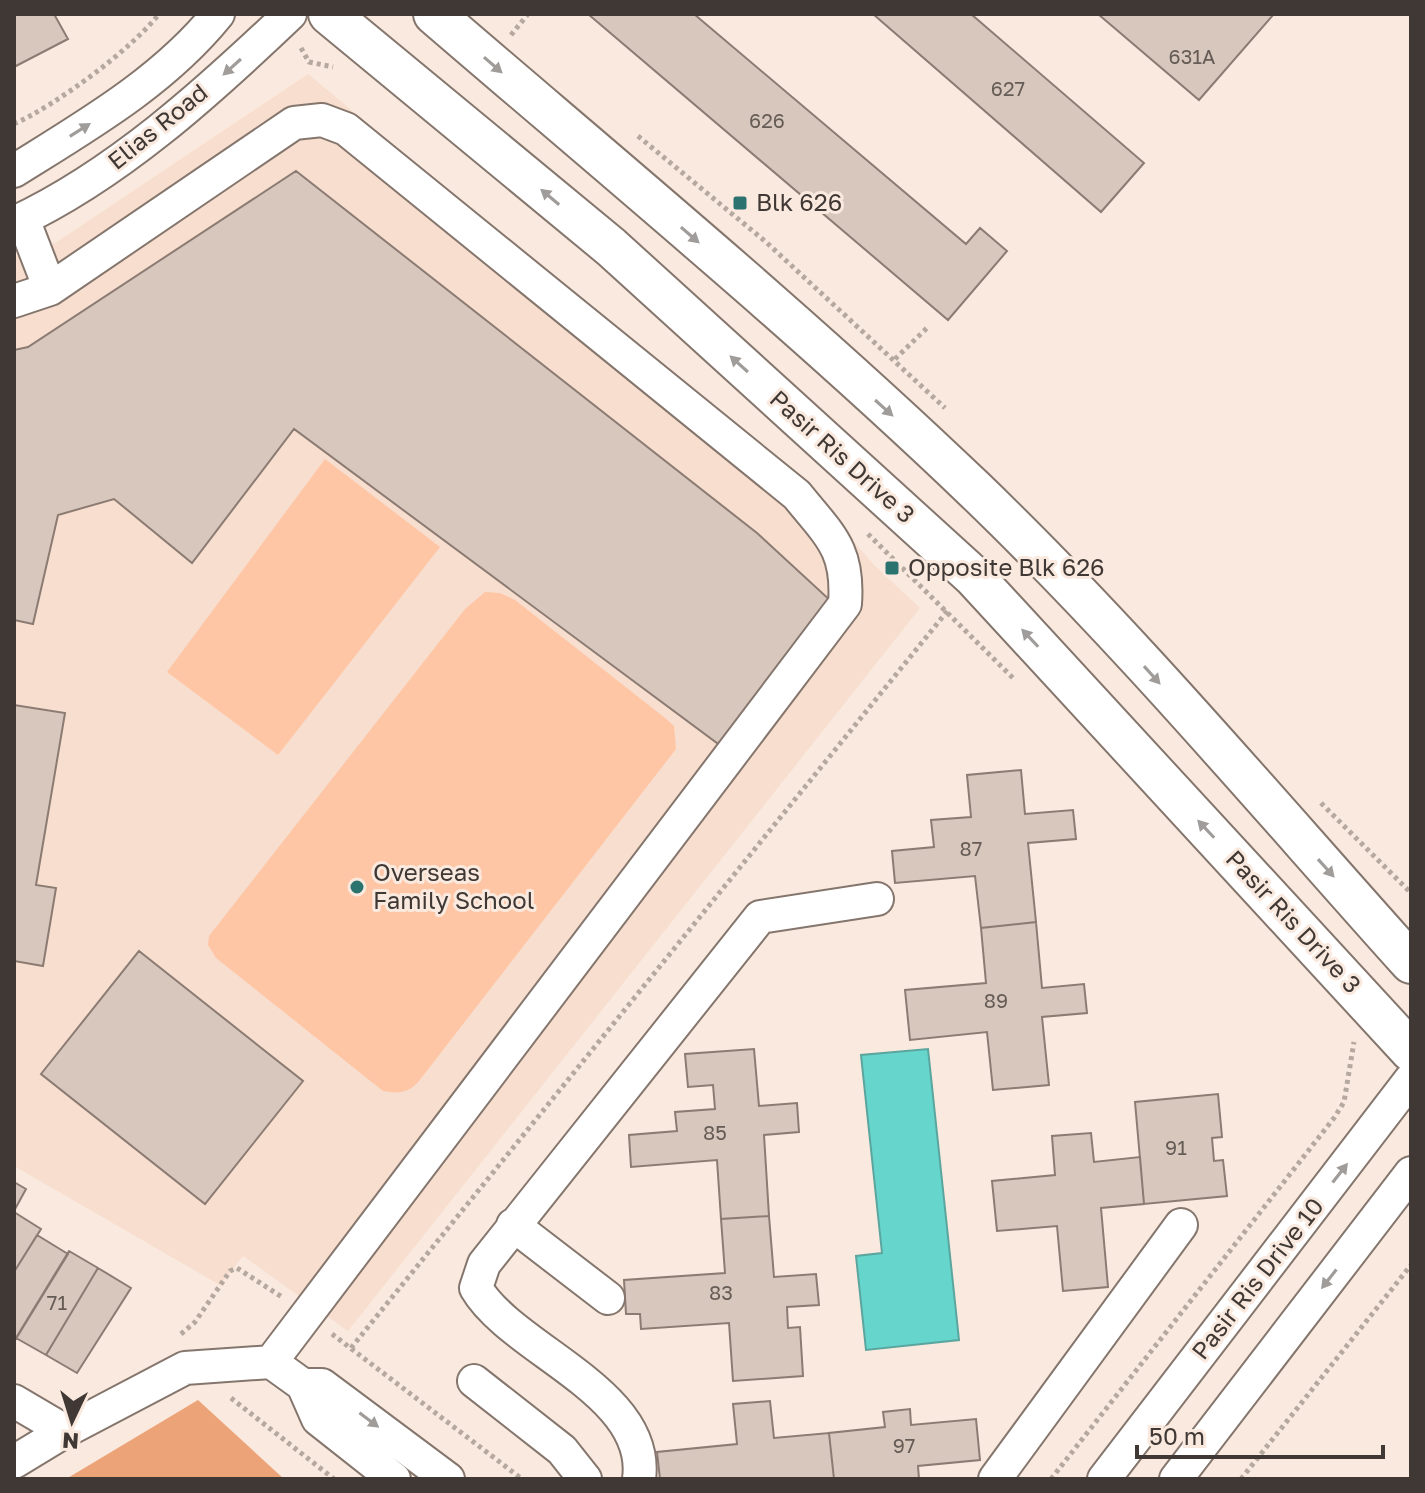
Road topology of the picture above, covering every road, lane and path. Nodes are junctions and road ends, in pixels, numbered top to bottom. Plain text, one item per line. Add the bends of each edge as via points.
1 (159, 14) edge
2 (218, 14) edge
3 (290, 14) edge
4 (329, 14) edge
5 (434, 14) edge
6 (528, 14) edge
7 (504, 23) dead end
8 (514, 31) junction
9 (526, 41) dead end
10 (300, 47) dead end
11 (309, 62) dead end
12 (14, 124) edge
13 (636, 134) dead end
14 (14, 171) edge
15 (18, 221) edge
16 (50, 289) junction
17 (14, 301) edge
18 (928, 327) dead end
19 (895, 359) junction
20 (914, 377) dead end
21 (974, 577) junction
22 (877, 899) dead end
23 (1411, 963) edge
24 (1355, 1043) dead end
25 (1411, 1051) edge
26 (1411, 1079) edge
27 (1411, 1173) edge
28 (513, 1225) junction
29 (1181, 1225) dead end
30 (1411, 1265) edge
31 (608, 1298) dead end
32 (271, 1362) junction
33 (474, 1381) dead end
34 (303, 1385) junction
35 (218, 1397) dead end
36 (14, 1401) edge
37 (65, 1431) junction
38 (14, 1462) edge
39 (334, 1479) edge
40 (394, 1479) edge
41 (448, 1479) edge
42 (522, 1479) edge
43 (585, 1479) edge
44 (639, 1479) edge
45 (995, 1479) edge
46 (1051, 1479) edge
47 (1104, 1479) edge
48 (1176, 1479) edge
49 (1241, 1479) edge

1 - 12 path via 116,54 36,114
14 -> 2 street, Elias Road via 113,109
3 -> 15 street, Elias Road via 104,171
21 -> 4 main road, Pasir Ris Drive 3 via 611,247
5 -> 23 main road via 973,488 1099,617
6 - 8 path
7 - 8 path
8 - 9 path
10 - 11 path
13 - 19 path
15 - 16 street
16 - 17 street
16 - 32 street via 294,123 322,120 346,129 797,495 839,547 847,578 845,604
18 - 19 path
19 - 20 path
25 -> 21 main road, Pasir Ris Drive 3
21 - 42 path via 351,1348
22 - 28 street via 760,917
24 - 46 path via 1344,1102 1334,1118
47 -> 26 street, Pasir Ris Drive 10
27 -> 48 street
28 - 31 street
28 - 44 street via 484,1264 476,1288 488,1308 591,1385 620,1417 634,1443
29 - 45 street
30 - 49 path
32 - 34 street
32 - 37 street via 185,1368
33 - 43 street via 562,1450
34 - 40 street via 318,1419
34 -> 41 street via 322,1385
35 - 39 path via 231,1398
36 - 37 street
37 - 38 street

